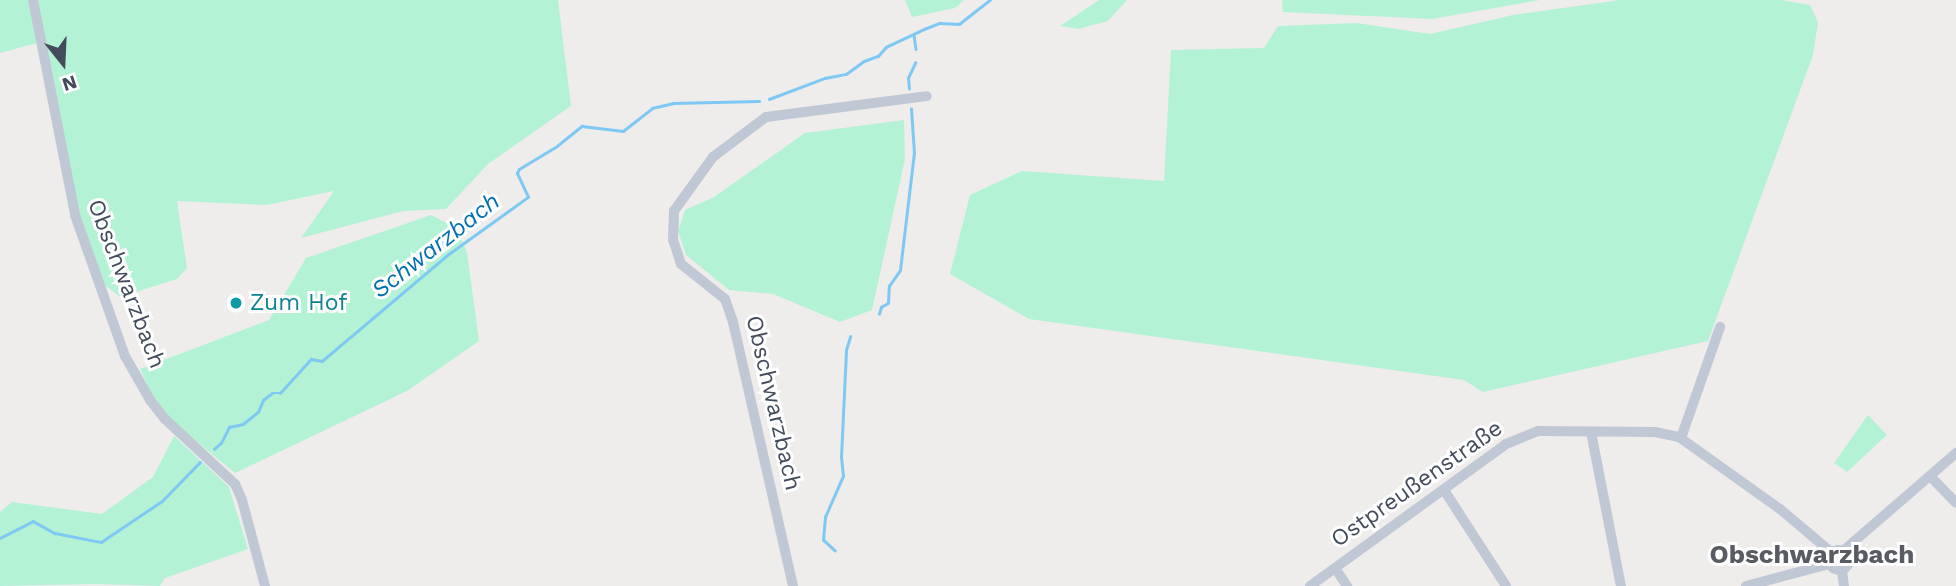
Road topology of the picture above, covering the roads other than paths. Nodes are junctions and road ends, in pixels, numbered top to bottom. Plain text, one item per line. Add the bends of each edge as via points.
1 (33, 0) edge
2 (927, 96) dead end
3 (1720, 327) dead end
4 (1591, 432) junction
5 (1681, 438) junction
6 (1956, 453) edge
7 (1930, 476) junction
8 (1444, 490) junction
9 (1956, 503) edge
10 (1835, 556) junction
11 (1335, 568) junction
12 (1842, 570) junction
13 (265, 586) edge
14 (793, 586) edge
15 (1310, 586) edge
16 (1347, 586) edge
17 (1506, 586) edge
18 (1621, 586) edge
19 (1746, 586) edge
20 (1844, 586) edge

1 - 13 street, Obschwarzbach via 75,215 125,356 165,419 234,484
2 - 14 street, Obschwarzbach via 765,117 713,158 674,211 673,240 681,264 725,299 733,322
3 - 5 street
4 - 5 street, Ostpreußenstraße via 1655,432
4 - 8 street, Ostpreußenstraße via 1538,431 1521,436
4 - 18 street
5 - 10 street, Ostpreußenstraße via 1780,509
6 - 7 street
7 - 9 street
7 - 10 street
8 - 11 street, Ostpreußenstraße
8 - 17 street
10 - 12 street, Ostpreußenstraße via 1834,569
10 - 12 street via 1849,561
10 - 19 street
11 - 15 street, Ostpreußenstraße
11 - 16 street
12 - 20 street

